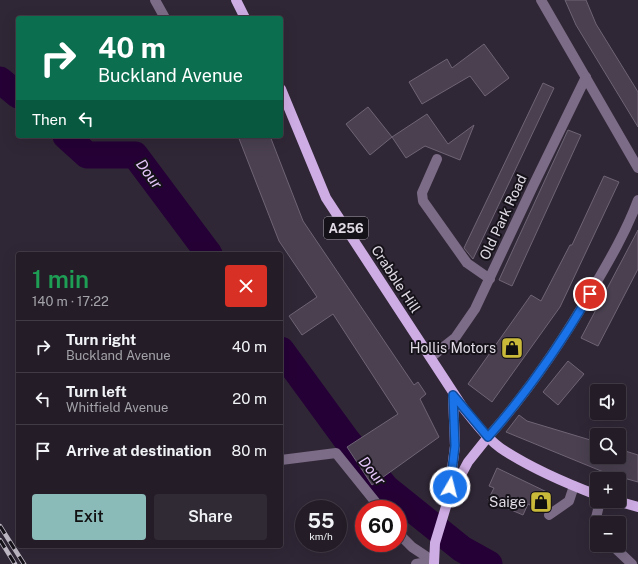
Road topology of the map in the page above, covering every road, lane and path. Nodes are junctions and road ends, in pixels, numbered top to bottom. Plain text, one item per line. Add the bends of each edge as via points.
1 (155, 0) edge
2 (236, 0) edge
3 (541, 0) edge
4 (164, 16) edge
5 (244, 16) edge
6 (586, 77) junction
7 (283, 94) edge
8 (437, 159) dead end
9 (638, 168) edge
10 (638, 200) edge
11 (490, 279) junction
12 (431, 357) junction
13 (453, 395) junction
14 (488, 437) junction
15 (283, 460) edge
16 (574, 486) junction
17 (590, 492) edge
18 (374, 500) edge
19 (448, 500) junction
20 (626, 504) edge
21 (638, 507) edge
22 (549, 515) dead end
23 (407, 542) edge
24 (619, 552) edge
25 (433, 562) edge
26 (416, 564) edge
27 (632, 564) edge

1 - 4 street
2 - 5 main road
3 - 6 street
6 - 9 street
6 - 11 street, Old Park Road
7 - 12 main road, Crabble Hill / A256 via 326,198
8 - 11 street via 422,193 423,201 468,263
10 - 14 street via 628,227 576,318 548,361
11 - 12 street, Old Park Road via 475,309 455,338
12 - 13 main road, Crabble Hill / A256
13 - 14 main road, A256
13 - 19 main road, A256 via 455,446
14 - 16 main road, A256 via 504,451
14 - 19 main road, A256 via 468,462
15 - 18 street via 336,453
16 - 17 main road, A256
16 - 22 street via 569,501
19 - 25 main road, A256 via 435,544
20 - 21 main road
23 - 25 street
24 - 27 street
25 - 26 street

